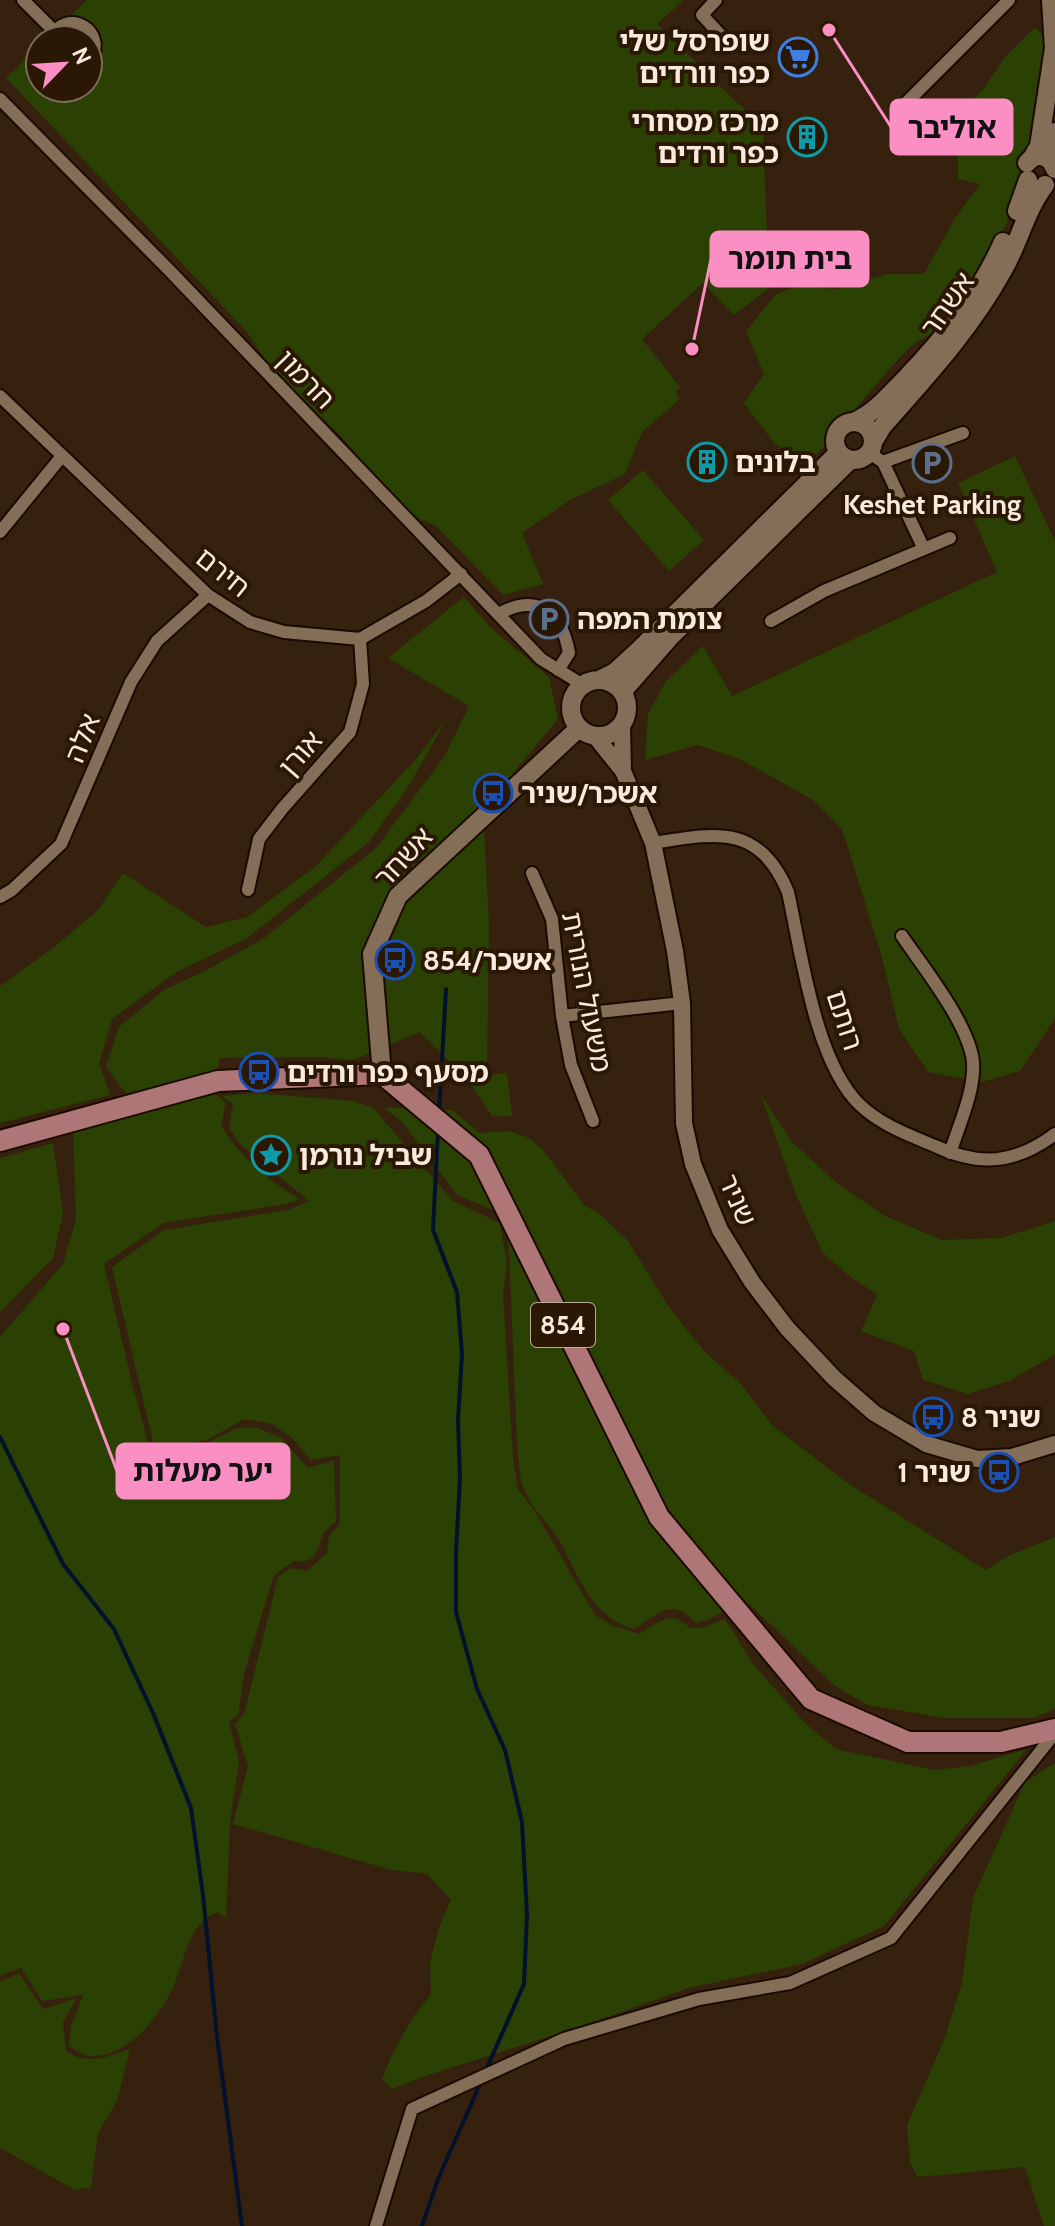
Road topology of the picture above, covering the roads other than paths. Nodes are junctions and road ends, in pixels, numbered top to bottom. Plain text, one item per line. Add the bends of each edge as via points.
1 (23, 0) edge
2 (716, 0) edge
3 (1009, 0) edge
4 (1051, 0) edge
5 (43, 24) edge
6 (729, 44) dead end
7 (0, 99) edge
8 (904, 105) dead end
9 (1055, 132) edge
10 (1047, 173) edge
11 (0, 396) edge
12 (854, 422) junction
13 (963, 433) dead end
14 (875, 453) junction
15 (62, 456) junction
16 (844, 456) junction
17 (0, 532) edge
18 (950, 538) dead end
19 (923, 547) junction
20 (461, 574) junction
21 (208, 595) junction
22 (499, 614) junction
23 (771, 621) dead end
24 (360, 639) junction
25 (558, 670) junction
26 (591, 683) junction
27 (622, 692) junction
28 (622, 725) junction
29 (587, 732) junction
30 (623, 771) junction
31 (653, 843) junction
32 (532, 873) dead end
33 (248, 890) dead end
34 (0, 897) edge
35 (902, 936) dead end
36 (682, 1003) junction
37 (562, 1016) junction
38 (382, 1074) junction
39 (593, 1121) dead end
40 (1055, 1134) edge
41 (0, 1141) edge
42 (950, 1153) junction
43 (1055, 1444) edge
44 (1055, 1731) edge
45 (376, 2226) edge

1 - 5 street
2 - 6 street via 702,15
3 - 8 street
4 - 10 main road via 1054,48 1039,146 1032,158 1042,156
7 - 20 street, חרמון
9 - 10 main road, אשחר
10 - 12 main road, אשחר via 1023,197 994,262 942,340 879,406
10 - 14 main road, אשחר via 1004,270 959,338 882,427
11 - 15 street, חירם
12 - 14 main road via 865,426
12 - 16 main road via 835,435
13 - 14 street
14 - 16 main road via 861,459
14 - 19 street
15 - 17 street
15 - 21 street, חירם
16 - 26 main road via 615,672
16 - 27 main road
18 - 19 street
19 - 23 street
20 - 22 street, חרמון
20 - 24 street
21 - 24 street, חירם via 250,622 284,632
21 - 34 street, אלה via 157,641 131,682 61,844
22 - 25 street, חרמון
22 - 25 street via 526,603 545,608 566,638 569,653
24 - 33 street, אורן via 363,684 350,732 259,839
25 - 26 street, חרמון
26 - 27 main road via 608,682
26 - 29 main road via 571,706 574,722
27 - 28 main road via 627,709
28 - 29 main road via 606,736
28 - 30 street, שניר
29 - 30 street, שניר
29 - 38 main road, אשחר via 398,896 372,954
30 - 31 street, שניר
31 - 36 street, שניר
31 - 42 street, רותם via 707,834 737,838 763,852 779,870 788,892 821,1035 840,1079 859,1104 885,1124
32 - 37 street, משעול הנורית via 552,919
35 - 42 street via 948,1004 973,1061
36 - 37 street
36 - 43 street, שניר via 684,1123 693,1164 720,1230 787,1328 874,1413 926,1444 977,1459 1012,1457
37 - 39 street, משעול הנורית via 571,1065
38 - 41 main road via 218,1081
38 - 44 main road, 854 via 479,1155 659,1517 811,1699 908,1742 1001,1742
40 - 42 street, רותם via 1001,1160
44 - 45 street via 891,1938 790,1983 699,1999 564,2039 412,2109

